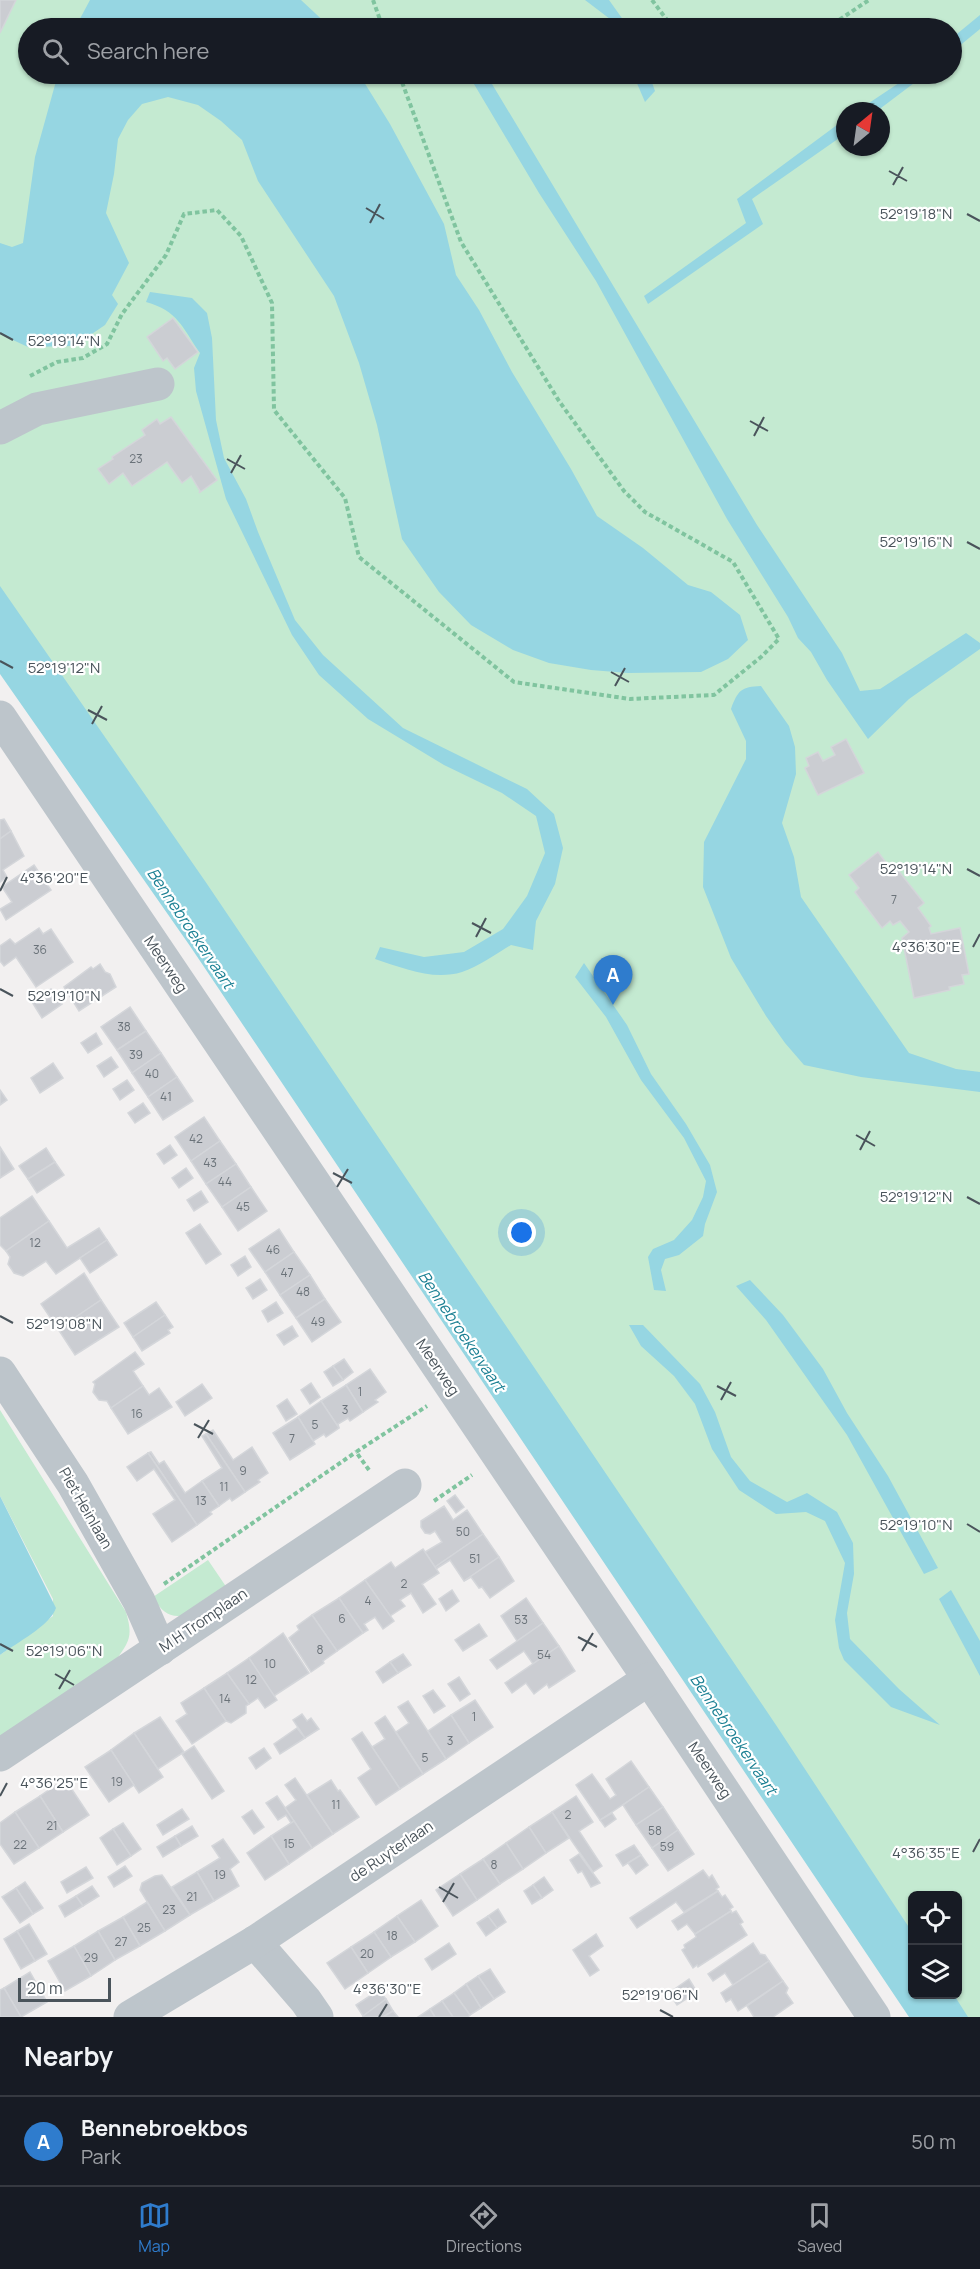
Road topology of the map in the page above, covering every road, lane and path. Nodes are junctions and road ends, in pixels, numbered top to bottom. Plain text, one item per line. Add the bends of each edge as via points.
1 (373, 0) edge
2 (652, 0) edge
3 (869, 0) edge
4 (379, 18) edge
5 (666, 18) edge
6 (842, 18) edge
7 (403, 84) edge
8 (28, 377) dead end
9 (158, 384) dead end
10 (0, 428) edge
11 (0, 717) edge
12 (0, 1373) edge
13 (453, 1389) junction
14 (356, 1452) junction
15 (499, 1457) junction
16 (396, 1491) junction
17 (139, 1601) junction
18 (160, 1649) junction
19 (649, 1679) junction
20 (0, 1755) edge
21 (255, 1942) junction
22 (130, 2017) edge
23 (317, 2017) edge
24 (874, 2017) edge

1 - 4 path
2 - 5 path
3 - 6 path
7 - 8 path via 461,242 559,401 624,491 645,512 733,562 779,639 714,696 630,699 514,682 358,557 345,498 274,410 272,303 242,236 217,210 184,214 166,255 122,314 107,344 83,358 57,362
9 - 10 street via 37,409
11 - 13 street, Meerweg
12 - 17 street, Piet Heinlaan via 73,1484
13 - 14 path
13 - 15 street, Meerweg
14 - 16 path
14 - 17 path
15 - 16 path via 423,1509
15 - 19 street, Meerweg
16 - 18 street, M H Tromplaan
17 - 18 street, Piet Heinlaan
18 - 20 street, M H Tromplaan
19 - 21 street, de Ruyterlaan
19 - 24 street, Meerweg
21 - 22 street, de Ruyterlaan
21 - 23 street

